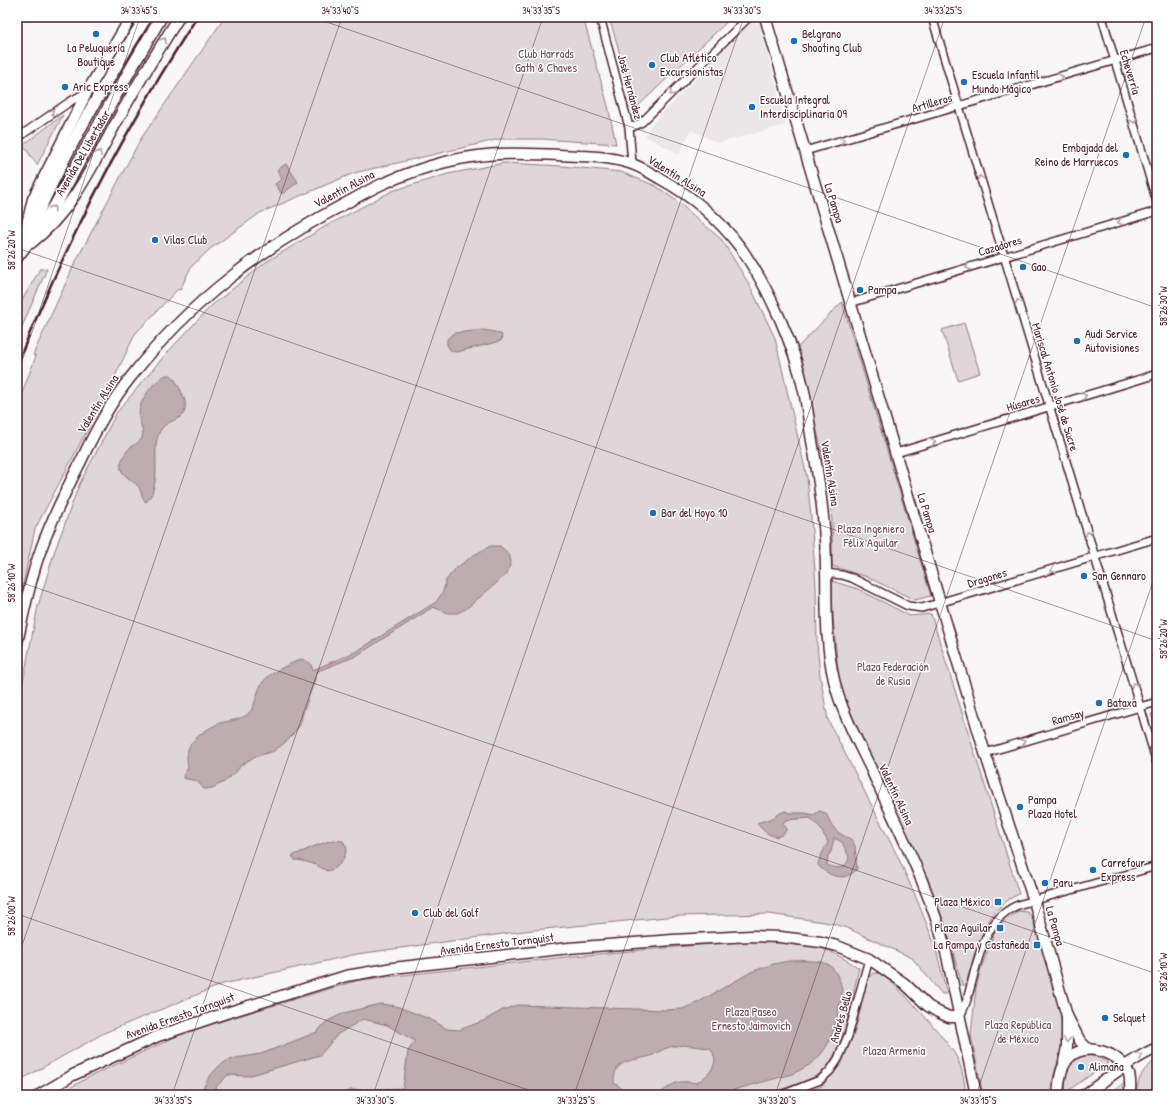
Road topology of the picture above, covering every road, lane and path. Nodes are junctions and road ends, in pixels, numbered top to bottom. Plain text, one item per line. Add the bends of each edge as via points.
1 (132, 17) edge
2 (146, 17) edge
3 (161, 17) edge
4 (179, 17) edge
5 (600, 17) edge
6 (749, 17) edge
7 (765, 17) edge
8 (932, 17) edge
9 (1102, 17) edge
10 (1157, 48) edge
11 (1116, 60) junction
12 (87, 92) junction
13 (959, 107) junction
14 (630, 127) junction
15 (17, 128) edge
16 (19, 137) edge
17 (805, 151) junction
18 (632, 163) junction
19 (1157, 202) edge
20 (1157, 211) edge
21 (19, 253) edge
22 (1004, 256) junction
23 (850, 303) junction
24 (1157, 374) edge
25 (1050, 407) junction
26 (896, 453) junction
27 (1157, 538) edge
28 (1095, 557) junction
29 (826, 573) junction
30 (941, 603) junction
31 (17, 643) edge
32 (1157, 702) edge
33 (1140, 707) junction
34 (986, 753) junction
35 (1157, 763) edge
36 (1157, 866) edge
37 (1034, 901) junction
38 (869, 959) junction
39 (1067, 1016) junction
40 (959, 1017) junction
41 (1157, 1048) edge
42 (1088, 1049) junction
43 (1064, 1064) junction
44 (1125, 1066) junction
45 (39, 1095) edge
46 (782, 1095) edge
47 (976, 1095) edge
48 (1058, 1095) edge
49 (1084, 1095) edge
50 (1130, 1095) edge

1 - 12 street, Avenida Del Libertador
2 - 21 main road, Avenida Del Libertador via 98,97 36,215
21 -> 3 main road, Avenida Del Libertador via 56,204
21 -> 4 street, Avenida Del Libertador via 54,223 81,187
5 - 14 street, José Hernández
6 -> 14 street via 642,122
7 - 17 street, La Pampa
8 - 13 street, Mariscal Antonio José de Sucre
9 - 11 street, Echeverría
10 - 11 street, Artilleros
13 -> 11 street, Artilleros
11 -> 19 street, Echeverría
12 -> 16 street
12 - 21 street, Avenida Del Libertador via 33,199
17 -> 13 street, Artilleros
22 -> 13 street, Mariscal Antonio José de Sucre
14 - 18 street, José Hernández
15 - 16 street
17 - 23 street, La Pampa
18 - 29 street, Valentín Alsina via 688,195 711,214 741,249 768,294 792,352 803,387 823,509
18 - 31 street, Valentín Alsina via 591,157 493,154 422,169 385,182 300,228 221,284 160,343 110,405 90,441 40,551
20 -> 22 street, Cazadores
22 -> 23 street, Cazadores
25 -> 22 street, Mariscal Antonio José de Sucre
23 - 26 street, La Pampa
25 -> 24 street, Húsares
26 -> 25 street, Húsares
28 -> 25 street, Mariscal Antonio José de Sucre
26 - 30 street, La Pampa
27 - 28 street, Dragones
28 -> 30 street, Dragones
33 -> 28 street, Mariscal Antonio José de Sucre
29 - 30 street, Dragones via 852,578 915,608
29 - 40 street, Valentín Alsina via 829,648 834,682 846,717 928,893 945,949
30 - 34 street, La Pampa
32 - 33 street, Ramsay
34 -> 33 street, Ramsay
33 - 35 street, Mariscal Antonio José de Sucre
34 - 37 street, La Pampa
36 - 37 street
37 - 39 street, La Pampa
37 - 40 street via 1012,907 994,925 984,942 966,1003
38 - 40 street, Avenida Ernesto Tornquist via 904,983 928,1006 949,1017
38 - 45 street, Avenida Ernesto Tornquist via 821,942 751,936 569,948 393,968 346,976 158,1036 73,1075
38 - 46 street, Andrés Bello via 844,1047 830,1071 820,1080
39 - 42 street, La Pampa via 1080,1041
39 -> 43 street, La Pampa
40 - 47 street, Valentín Alsina
44 -> 41 street
42 - 43 street via 1075,1053
42 - 44 street via 1109,1055
43 - 48 street, La Pampa
44 - 49 street
44 - 50 street via 1130,1079

